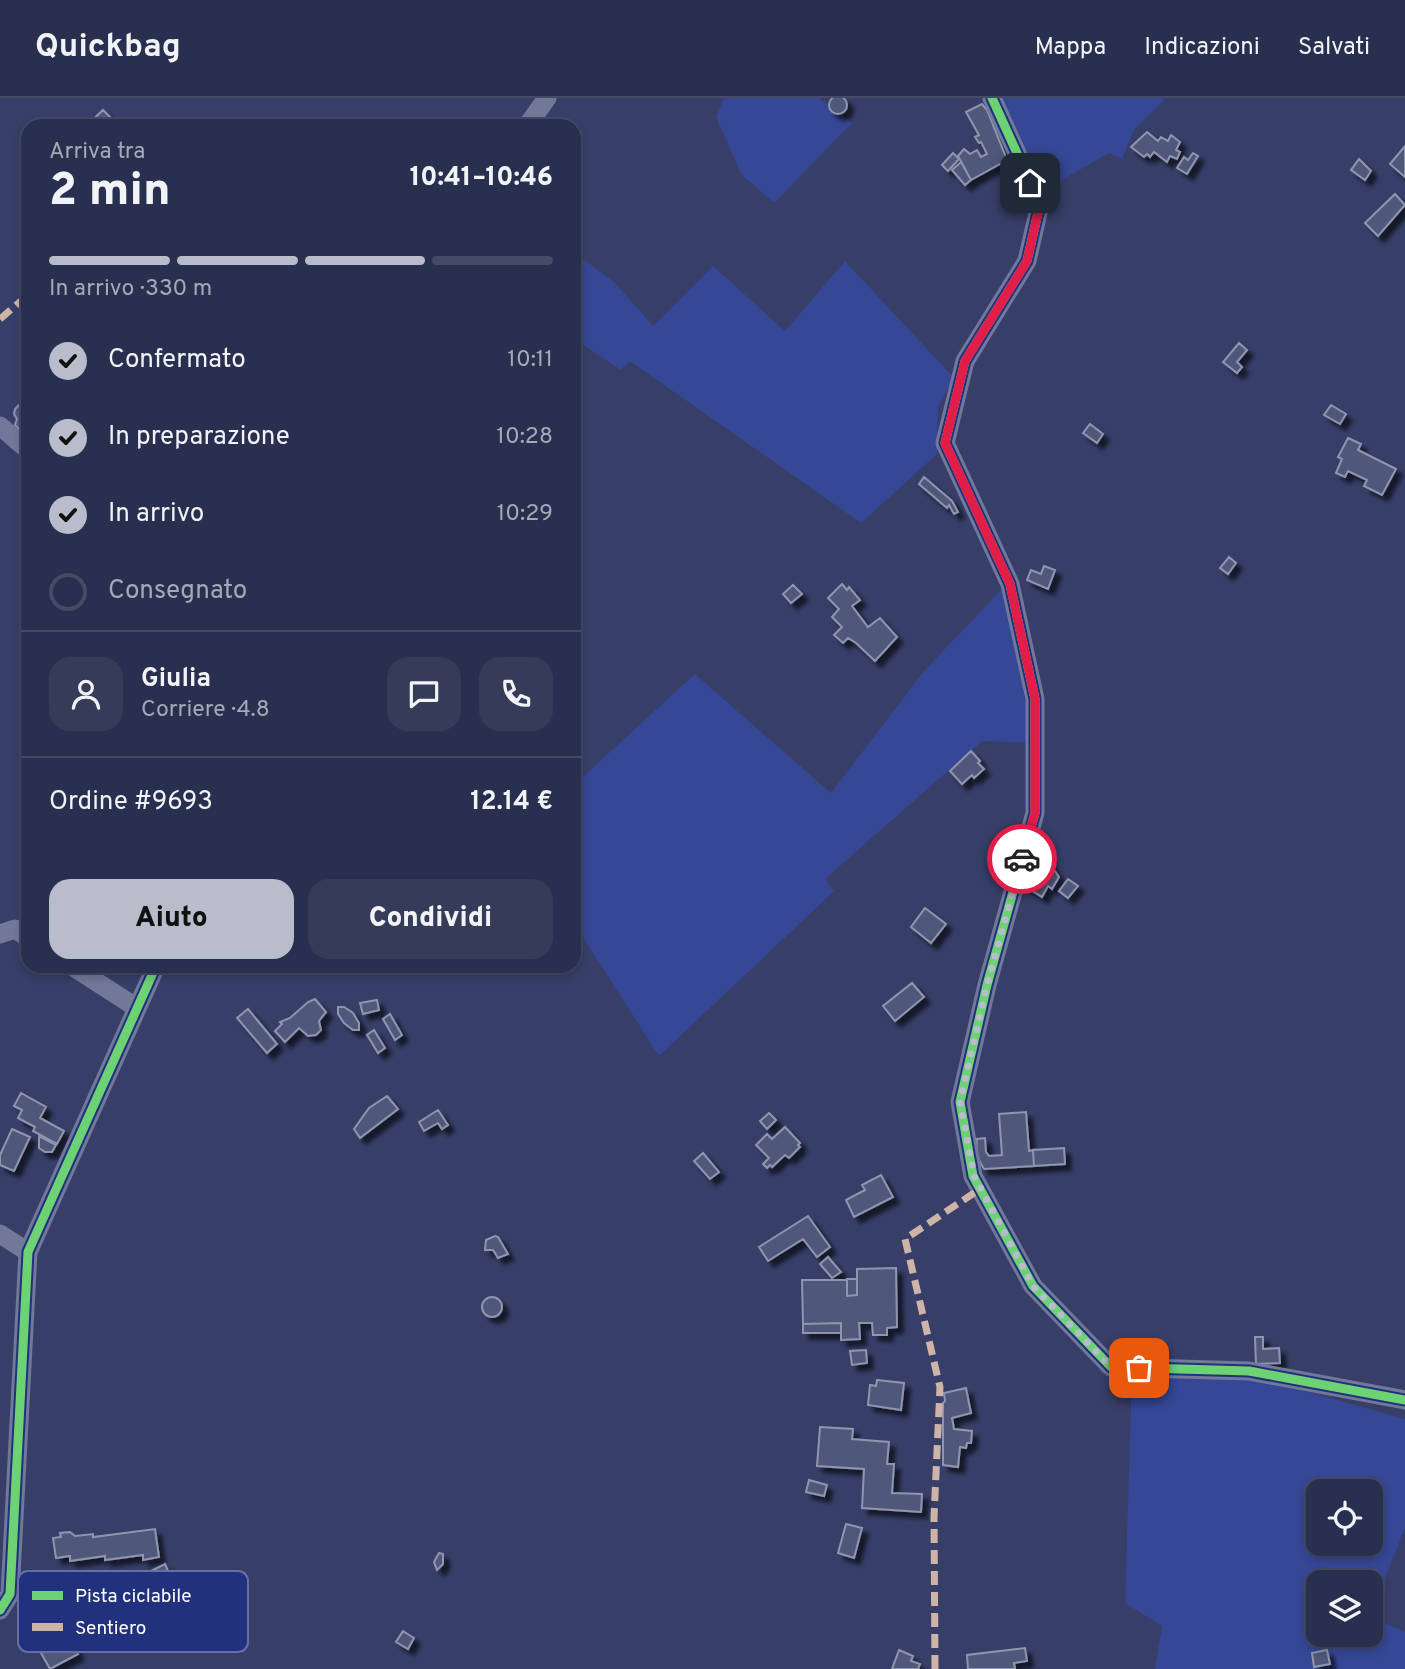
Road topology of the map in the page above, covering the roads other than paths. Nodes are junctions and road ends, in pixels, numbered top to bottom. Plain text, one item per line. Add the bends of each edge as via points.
1 (547, 98) edge
2 (992, 98) edge
3 (532, 119) edge
4 (0, 426) edge
5 (21, 444) edge
6 (21, 933) edge
7 (0, 934) edge
8 (83, 973) edge
9 (153, 973) edge
10 (137, 1008) junction
11 (0, 1234) edge
12 (28, 1252) junction
13 (1405, 1400) edge
14 (0, 1609) edge

1 - 3 street
2 - 13 street via 1040,204 1027,261 965,361 945,443 1010,584 1035,699 1035,813 960,1102 974,1176 1033,1286 1111,1367 1249,1371
4 - 5 street
6 - 7 street via 15,929
8 - 10 street
9 - 10 street
10 - 12 street
11 - 12 street
12 - 14 street via 10,1594

